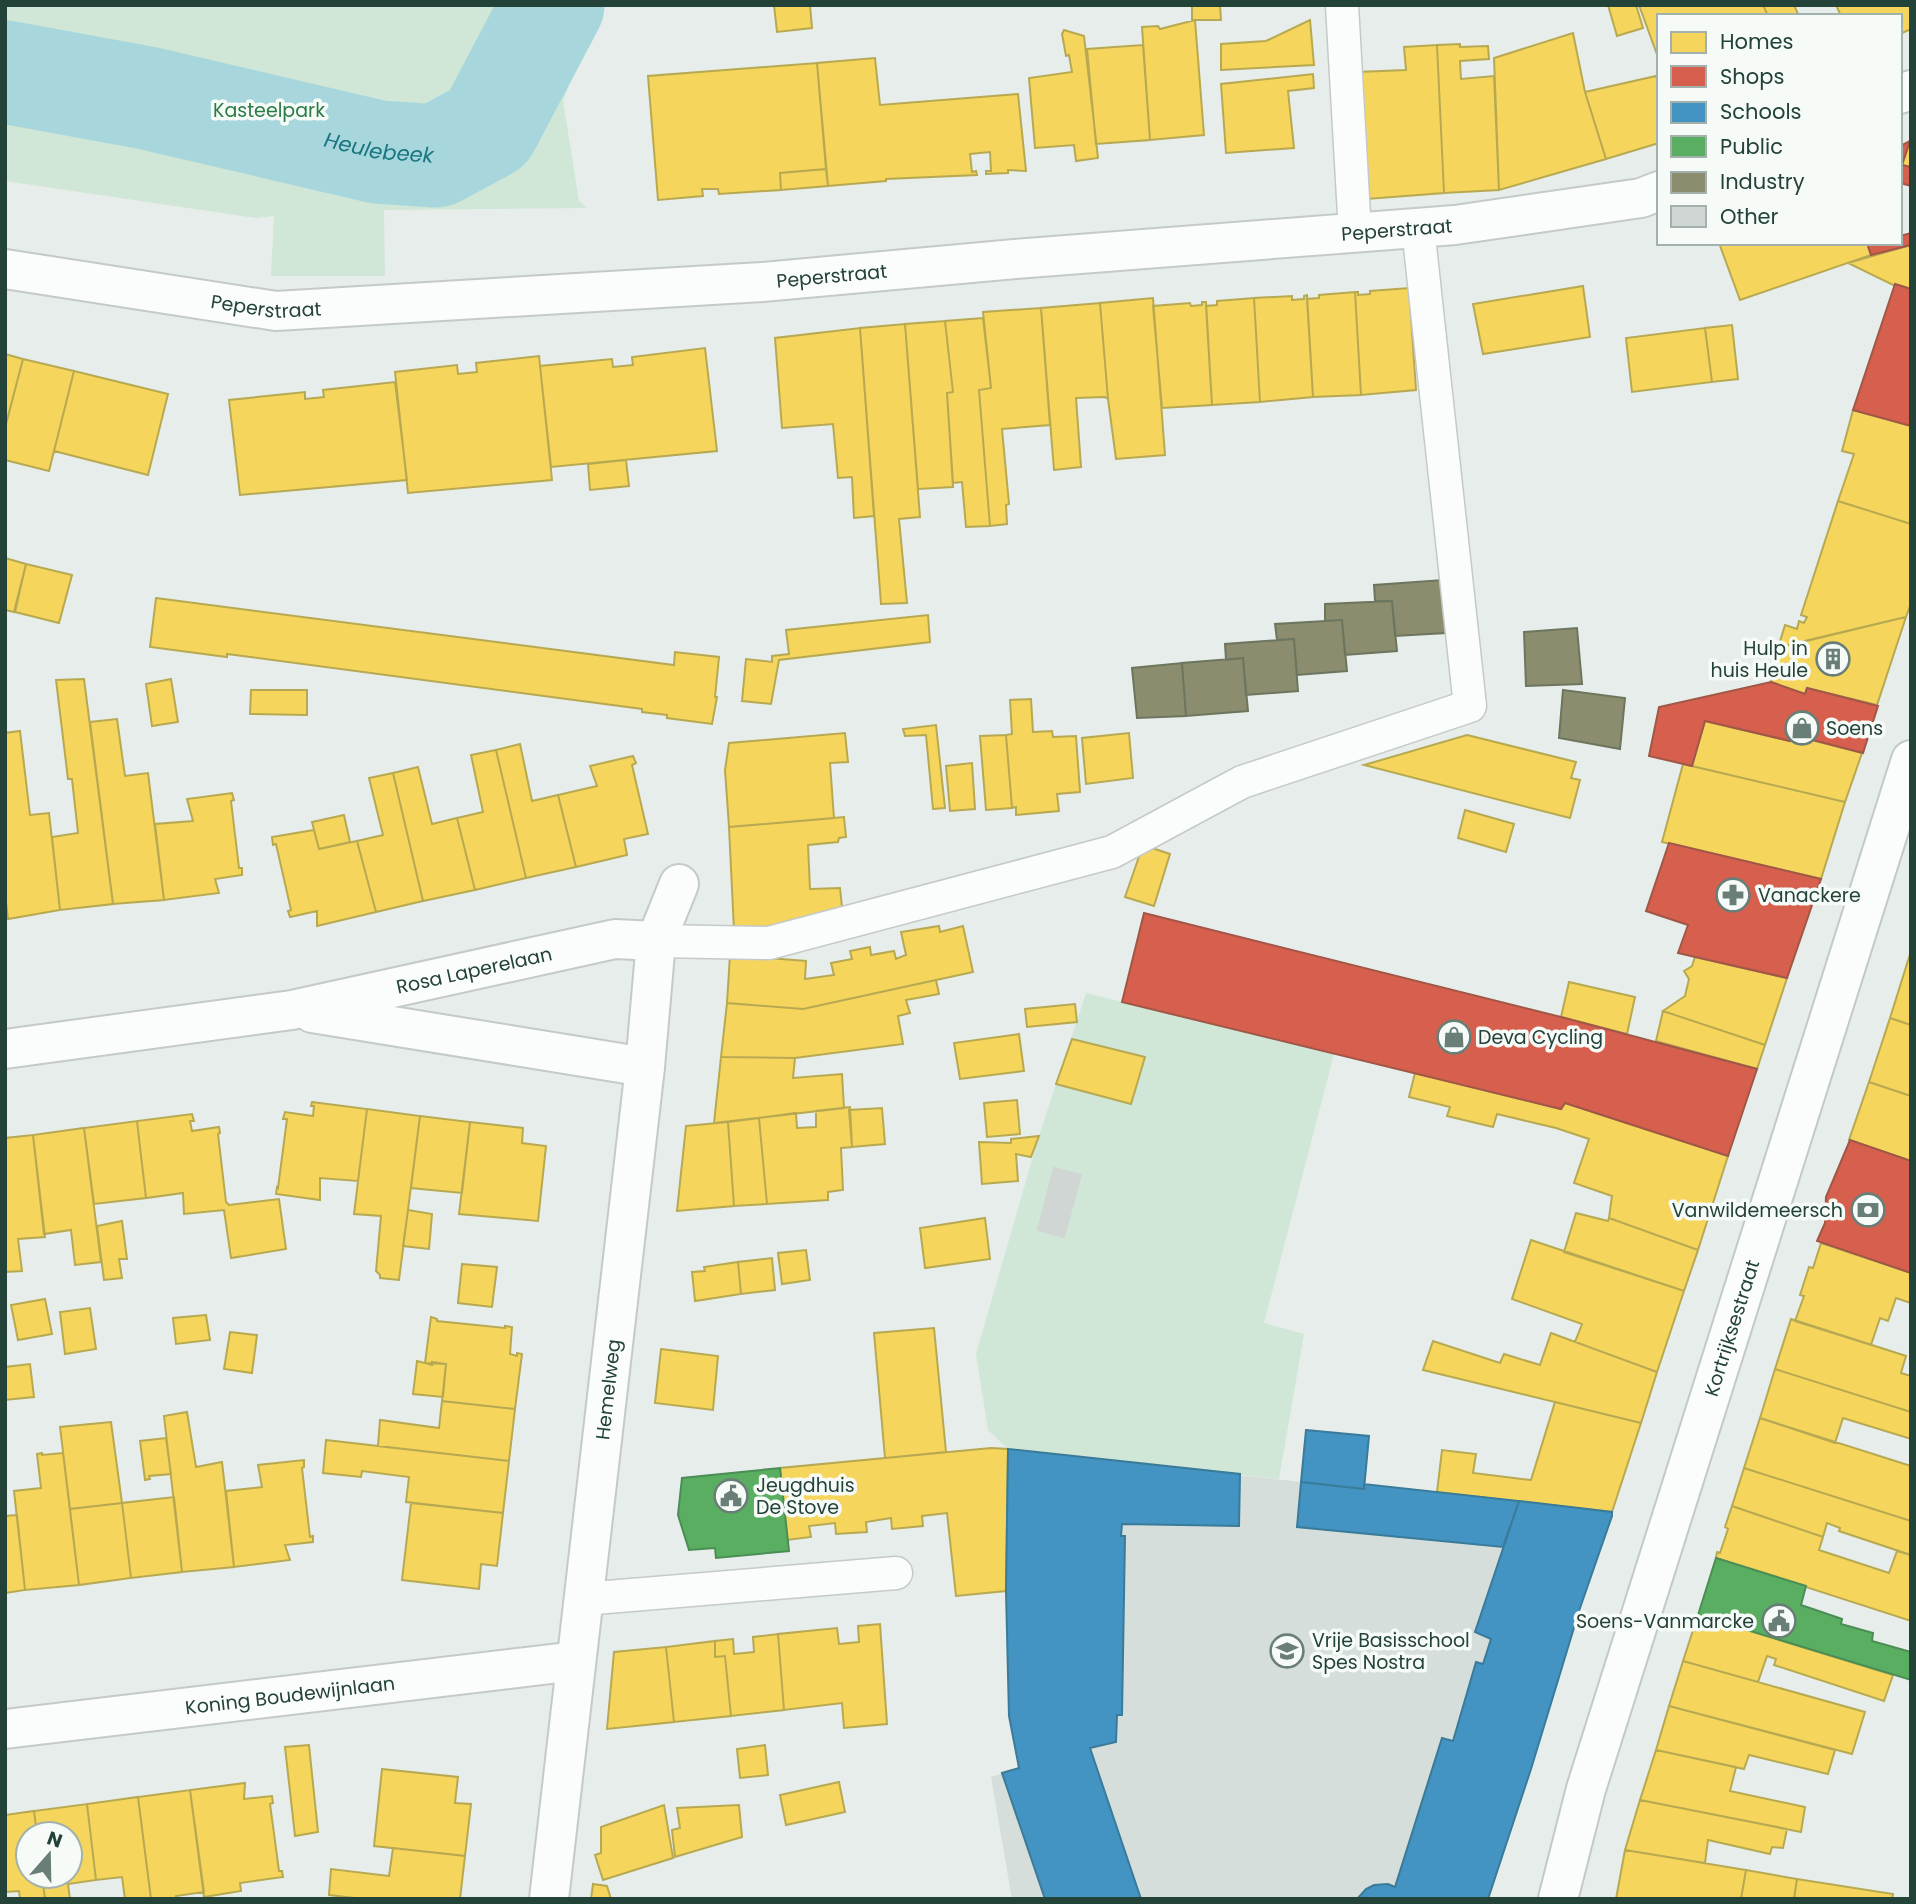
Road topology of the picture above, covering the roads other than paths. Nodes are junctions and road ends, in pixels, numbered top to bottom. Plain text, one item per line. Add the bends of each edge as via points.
1 (1342, 5) edge
2 (1657, 192) edge
3 (1418, 228) junction
4 (1355, 233) junction
5 (5, 269) edge
6 (1911, 760) edge
7 (679, 884) dead end
8 (656, 941) junction
9 (292, 1010) junction
10 (5, 1048) edge
11 (645, 1068) junction
12 (896, 1573) dead end
13 (583, 1599) junction
14 (576, 1661) junction
15 (5, 1729) edge
16 (550, 1899) edge
17 (1558, 1899) edge

1 - 4 lane
2 - 3 street, Peperstraat via 1641,198
3 - 4 street, Peperstraat
3 - 8 lane via 1470,706 1242,782 1112,852 769,943
4 - 5 street, Peperstraat via 762,282 276,311
6 - 17 street, Kortrijksestraat via 1586,1789
7 - 8 street, Hemelweg
8 - 9 street, Rosa Laperelaan via 615,939
8 - 11 street, Hemelweg
9 - 10 street, Rosa Laperelaan
9 - 11 street, Rosa Laperelaan
11 - 13 street, Hemelweg
12 - 13 lane
13 - 14 street, Hemelweg
14 - 15 street, Koning Boudewijnlaan
14 - 16 street, Hemelweg

